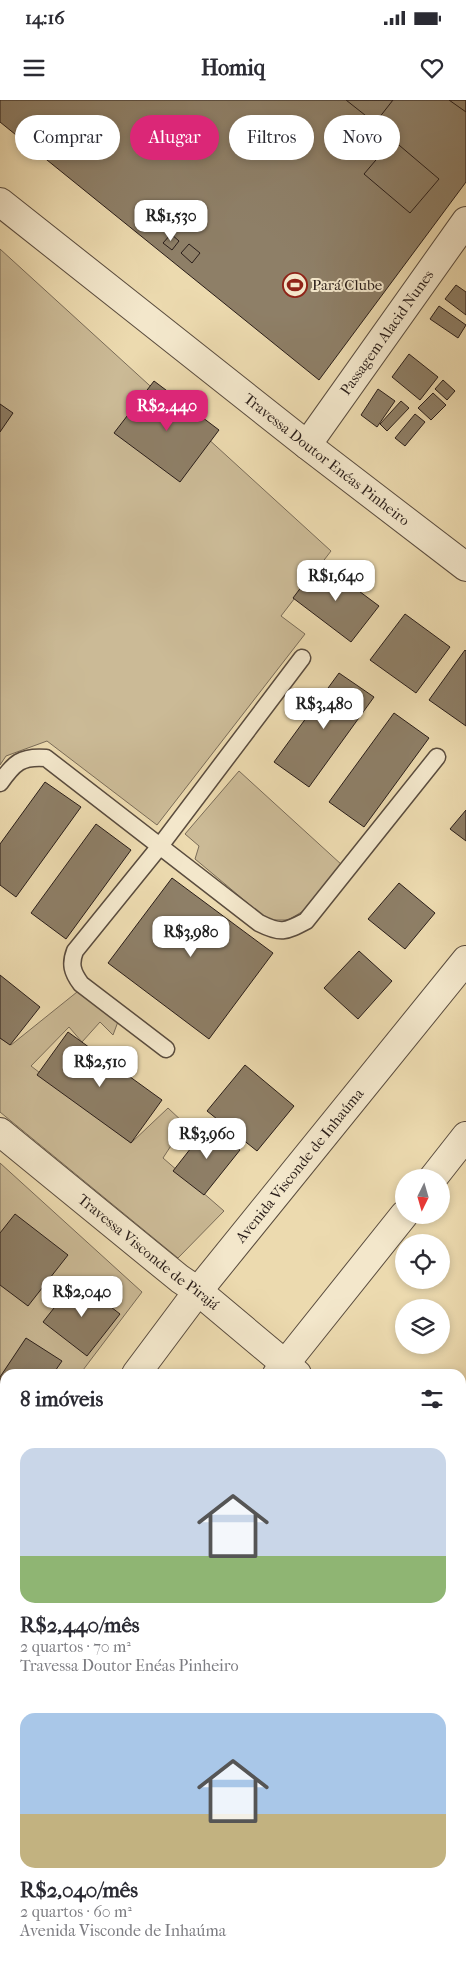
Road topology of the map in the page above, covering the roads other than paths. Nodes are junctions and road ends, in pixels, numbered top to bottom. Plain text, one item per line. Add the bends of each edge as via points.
1 (0, 202) edge
2 (466, 222) edge
3 (307, 445) junction
4 (466, 567) edge
5 (302, 658) dead end
6 (437, 757) dead end
7 (0, 783) edge
8 (160, 846) junction
9 (466, 960) edge
10 (166, 1049) dead end
11 (0, 1132) edge
12 (466, 1136) edge
13 (440, 1169) edge
14 (396, 1224) edge
15 (198, 1291) junction
16 (140, 1369) edge
17 (285, 1369) edge
18 (287, 1369) edge

1 - 3 street, Travessa Doutor Enéas Pinheiro
2 - 3 street, Passagem Alacid Nunes
3 - 4 street, Travessa Doutor Enéas Pinheiro
5 - 8 lane
6 - 8 lane via 306,921 290,930 275,931 259,923
7 - 8 lane via 18,762 26,758 46,758
8 - 10 lane via 75,951 71,962 74,975 81,984
9 - 15 street, Avenida Visconde de Inhaúma
11 - 15 street, Travessa Visconde de Pirajá
12 - 13 street
14 - 18 street
15 - 16 street, Avenida Visconde de Inhaúma
15 - 17 street, Travessa Visconde de Pirajá

